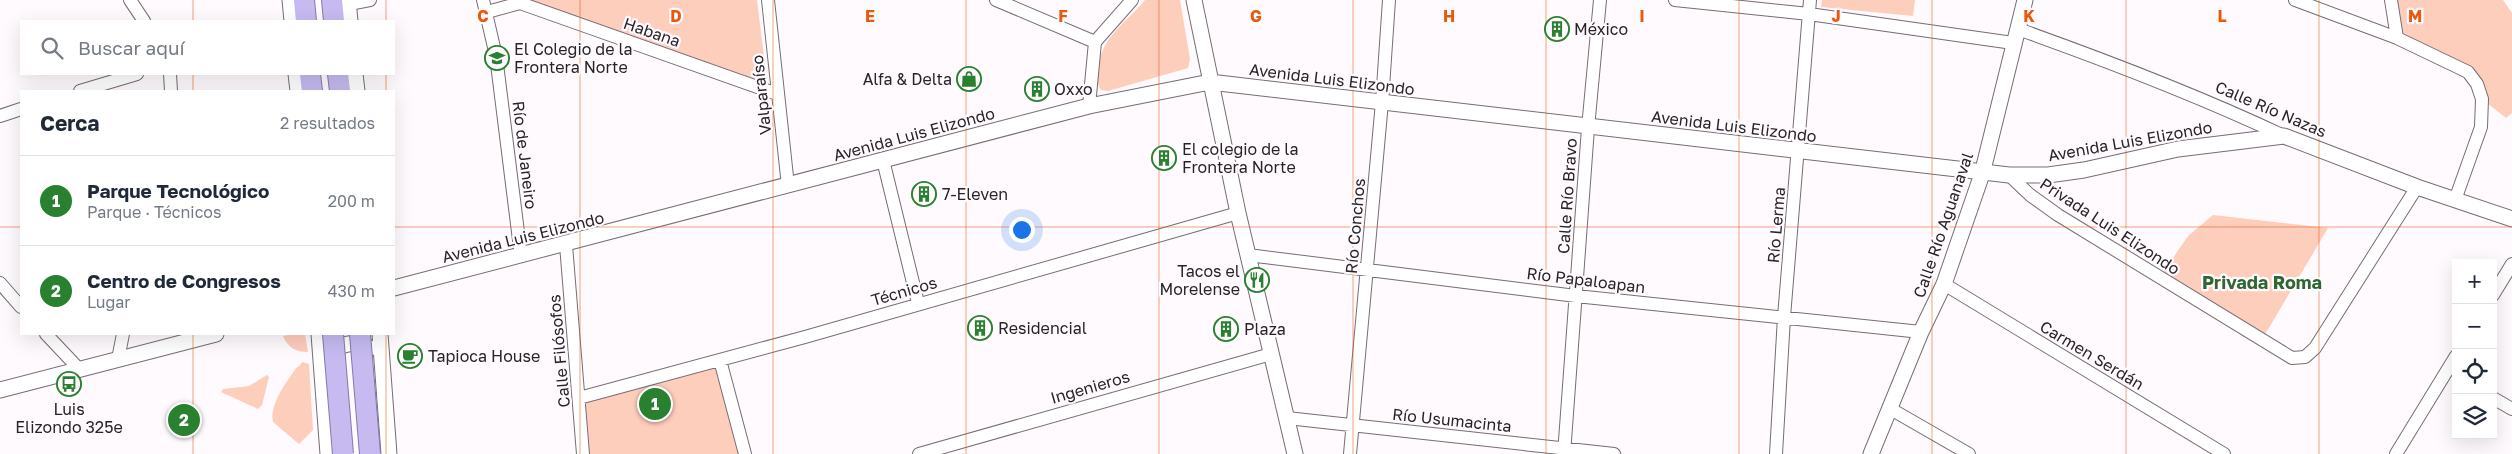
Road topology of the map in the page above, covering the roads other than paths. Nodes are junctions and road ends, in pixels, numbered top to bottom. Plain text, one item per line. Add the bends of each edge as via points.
1 (130, 0) edge
2 (290, 0) edge
3 (304, 0) edge
4 (370, 0) edge
5 (768, 0) edge
6 (996, 0) edge
7 (1132, 0) edge
8 (1194, 0) edge
9 (1389, 0) edge
10 (1600, 0) edge
11 (1675, 0) edge
12 (1810, 0) edge
13 (2025, 0) edge
14 (2295, 0) edge
15 (2390, 0) edge
16 (519, 1) edge
17 (343, 2) edge
18 (485, 6) edge
19 (1809, 14) junction
20 (143, 20) edge
21 (292, 20) edge
22 (306, 20) edge
23 (334, 20) edge
24 (350, 20) edge
25 (2015, 36) junction
26 (2397, 38) junction
27 (1095, 42) junction
28 (134, 75) edge
29 (170, 75) edge
30 (296, 75) edge
31 (310, 75) edge
32 (338, 75) edge
33 (355, 75) edge
34 (1210, 82) junction
35 (83, 90) edge
36 (171, 90) edge
37 (298, 90) edge
38 (312, 90) edge
39 (340, 90) edge
40 (357, 90) edge
41 (776, 94) junction
42 (1382, 102) junction
43 (1089, 106) junction
44 (20, 109) edge
45 (0, 116) edge
46 (1588, 128) junction
47 (2284, 136) junction
48 (1799, 152) junction
49 (883, 160) junction
50 (1982, 174) junction
51 (2009, 176) junction
52 (788, 186) junction
53 (2417, 186) junction
54 (2455, 200) junction
55 (1238, 213) junction
56 (2512, 219) edge
57 (566, 245) junction
58 (1248, 255) junction
59 (521, 256) junction
60 (2512, 264) edge
61 (1368, 269) junction
62 (0, 284) edge
63 (1944, 284) junction
64 (2507, 285) edge
65 (395, 288) edge
66 (1576, 296) junction
67 (918, 303) junction
68 (20, 306) edge
69 (1784, 317) junction
70 (1921, 332) junction
71 (47, 335) edge
72 (122, 335) edge
73 (212, 335) edge
74 (319, 335) edge
75 (333, 335) edge
76 (360, 335) edge
77 (380, 335) edge
78 (1271, 354) junction
79 (118, 358) junction
80 (720, 360) junction
81 (382, 362) junction
82 (80, 370) junction
83 (323, 370) junction
84 (2451, 372) edge
85 (0, 390) edge
86 (579, 398) junction
87 (2497, 401) edge
88 (1889, 408) junction
89 (2512, 410) edge
90 (1287, 418) junction
91 (1354, 425) junction
92 (1564, 452) edge
93 (328, 454) edge
94 (343, 454) edge
95 (370, 454) edge
96 (389, 454) edge
97 (583, 454) edge
98 (745, 454) edge
99 (919, 454) edge
100 (1296, 454) edge
101 (1350, 454) edge
102 (1614, 454) edge
103 (1776, 454) edge
104 (1871, 454) edge
105 (1969, 454) edge
106 (2224, 454) edge
107 (2396, 454) edge

1 - 20 street
2 - 21 street
3 - 22 highway
4 - 17 street
5 - 41 street, Valparaíso
6 - 27 street
7 - 27 street
8 - 34 street
9 - 42 street, Río Conchos
10 - 46 street, Calle Río Bravo
11 - 19 street, Calle Río Nazas
12 - 19 street, Río Lerma
13 - 25 street, Calle Río Aguanaval
14 - 26 street
15 - 26 street
16 - 18 street
16 - 41 street, Habana
17 - 23 highway
17 - 24 street
18 - 59 street, Río de Janeiro via 496,56
19 - 25 street, Calle Río Nazas
19 - 48 street, Río Lerma
25 - 47 street, Calle Río Nazas via 2112,62 2228,109
25 - 50 street, Calle Río Aguanaval
26 - 54 street via 2468,72 2480,92 2481,127
27 - 43 street
28 - 35 street
29 - 36 street
30 - 37 street
31 - 38 highway
32 - 39 highway
33 - 40 street
34 - 42 street, Avenida Luis Elizondo
34 - 43 street, Avenida Luis Elizondo
34 - 55 street
41 - 52 street, Valparaíso
42 - 46 street, Avenida Luis Elizondo
42 - 61 street, Río Conchos
43 - 49 street, Avenida Luis Elizondo
44 - 45 street
46 - 48 street, Avenida Luis Elizondo
46 - 66 street, Calle Río Bravo
47 - 51 street, Avenida Luis Elizondo via 2178,149 2084,170
47 - 53 street, Calle Río Nazas
48 - 50 street, Avenida Luis Elizondo
48 - 69 street, Río Lerma
49 - 52 street, Avenida Luis Elizondo
49 - 67 street
50 - 51 street, Avenida Luis Elizondo
50 - 63 street, Calle Río Aguanaval
51 - 53 street, Privada Luis Elizondo via 2058,215 2292,358 2305,357 2316,348
52 - 57 street, Avenida Luis Elizondo
53 - 54 street, Calle Río Nazas
54 - 56 street, Calle Río Nazas
55 - 58 street
55 - 67 street, Técnicos
57 - 59 street, Avenida Luis Elizondo
57 - 86 street, Calle Filósofos
58 - 61 street, Río Papaloapan
58 - 78 street
59 - 65 street, Avenida Luis Elizondo
60 - 64 street
61 - 66 street, Río Papaloapan
61 - 91 street, Río Conchos
62 - 68 street
63 - 70 street, Calle Río Aguanaval
63 - 106 street, Carmen Serdán
66 - 69 street, Río Papaloapan
66 - 92 street, Calle Río Bravo
67 - 80 street, Técnicos
69 - 70 street, Río Papaloapan
69 - 103 street, Río Lerma
70 - 88 street, Calle Río Aguanaval
71 - 82 street
72 - 79 street
73 - 79 street
74 - 83 street
75 - 94 highway, bridge
76 - 95 highway, bridge
77 - 81 street
78 - 90 street
78 - 99 street, Ingenieros
79 - 82 street
80 - 86 street, Técnicos
80 - 98 street
81 - 83 street via 372,349 350,343 332,351 324,362
81 - 96 street
82 - 85 street
83 - 93 street
84 - 107 street
86 - 97 street, Calle Filósofos
87 - 89 street
88 - 104 street, Calle Río Aguanaval
88 - 105 street
90 - 91 street, Río Usumacinta
90 - 100 street
91 - 92 street, Río Usumacinta
91 - 101 street, Río Conchos
92 - 102 street, Río Usumacinta

